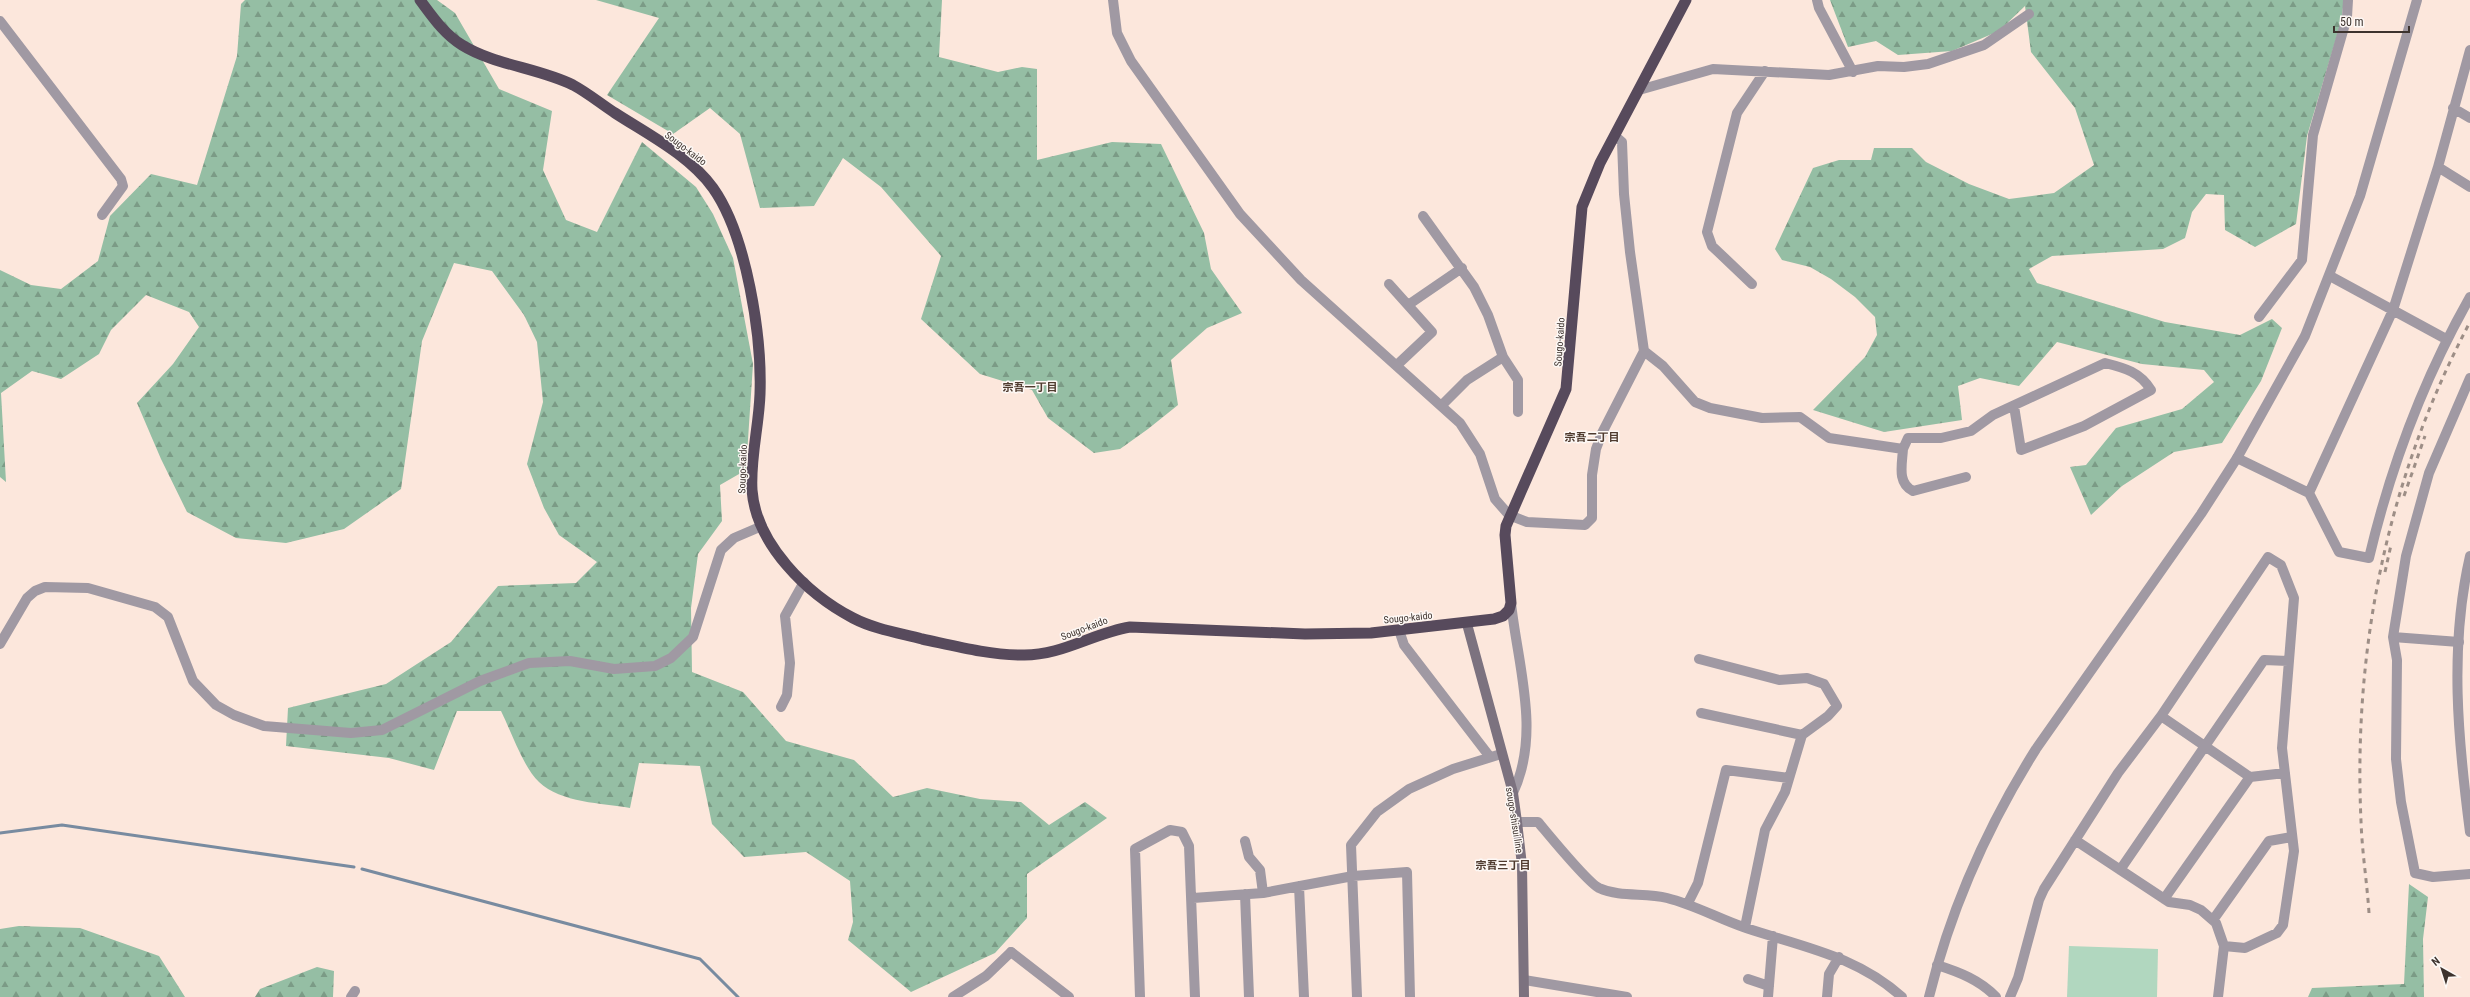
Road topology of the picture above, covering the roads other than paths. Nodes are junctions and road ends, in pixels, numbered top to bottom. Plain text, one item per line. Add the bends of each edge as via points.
1 (420, 0) edge
2 (1113, 0) edge
3 (1686, 0) edge
4 (1817, 0) edge
5 (2348, 0) edge
6 (2417, 0) edge
7 (2030, 14) dead end
8 (0, 21) edge
9 (2470, 50) edge
10 (1765, 71) junction
11 (1853, 72) junction
12 (1639, 90) junction
13 (2453, 108) junction
14 (2470, 118) edge
15 (1616, 136) junction
16 (2438, 167) junction
17 (2470, 187) edge
18 (102, 215) dead end
19 (1423, 216) dead end
20 (1462, 268) junction
21 (2330, 276) junction
22 (1389, 284) dead end
23 (1752, 284) dead end
24 (2470, 297) edge
25 (1408, 305) junction
26 (2393, 310) junction
27 (2259, 317) dead end
28 (2446, 339) junction
29 (1644, 351) junction
30 (1503, 357) junction
31 (1397, 365) junction
32 (2470, 378) edge
33 (2466, 396) edge
34 (1442, 405) junction
35 (2014, 406) junction
36 (1518, 412) dead end
37 (1903, 449) junction
38 (2237, 458) junction
39 (1966, 477) dead end
40 (2309, 493) junction
41 (1509, 515) junction
42 (762, 526) junction
43 (2470, 556) edge
44 (804, 582) junction
45 (2466, 596) edge
46 (1511, 603) junction
47 (1467, 624) junction
48 (1399, 630) junction
49 (2393, 637) junction
50 (2459, 642) junction
51 (0, 644) edge
52 (1699, 659) dead end
53 (2289, 661) junction
54 (781, 707) dead end
55 (1701, 713) dead end
56 (2161, 716) junction
57 (1802, 735) junction
58 (2205, 746) junction
59 (1501, 754) junction
60 (1490, 757) junction
61 (2285, 773) junction
62 (2250, 777) junction
63 (1789, 778) junction
64 (2467, 787) edge
65 (1513, 793) junction
66 (1517, 822) junction
67 (2470, 832) edge
68 (2292, 837) junction
69 (2075, 840) junction
70 (1245, 841) dead end
71 (2120, 870) junction
72 (2470, 874) edge
73 (1353, 876) junction
74 (1299, 886) junction
75 (1263, 893) junction
76 (1245, 894) junction
77 (1192, 898) junction
78 (2164, 899) junction
79 (1688, 903) junction
80 (2213, 920) junction
81 (1745, 927) junction
82 (1773, 936) junction
83 (2224, 946) junction
84 (1839, 957) junction
85 (1937, 965) junction
86 (1748, 979) dead end
87 (1524, 980) junction
88 (1769, 986) junction
89 (953, 997) edge
90 (1069, 997) edge
91 (1140, 997) edge
92 (1195, 997) edge
93 (1249, 997) edge
94 (1304, 997) edge
95 (1357, 997) edge
96 (1410, 997) edge
97 (1524, 997) edge
98 (1627, 997) edge
99 (1768, 997) edge
100 (1827, 997) edge
101 (1902, 997) edge
102 (1929, 997) edge
103 (1996, 997) edge
104 (2010, 997) edge
105 (2218, 997) edge

1 - 42 highway, Sougo-kaido via 446,33 462,45 573,86 680,156 701,174 713,189 734,231 759,338 760,397 752,490 754,508
2 - 31 street via 1117,33 1131,61 1240,214 1301,280
3 - 12 highway, Sougo-kaido
4 - 11 street
5 - 27 street via 2346,24 2313,135 2302,260
6 - 21 street via 2360,196
7 - 11 street via 1984,45 1955,56 1928,64 1904,67 1878,66
8 - 18 street via 121,179 123,186
9 - 13 street
10 - 11 street via 1818,75
10 - 12 street via 1713,69
10 - 23 street via 1738,113 1707,232 1712,246
12 - 15 highway, Sougo-kaido
13 - 14 street
13 - 16 street
15 - 29 street via 1622,142 1627,230
15 - 41 highway, Sougo-kaido via 1591,183 1582,207 1566,389
16 - 17 street
16 - 26 street
19 - 20 street
20 - 25 street
20 - 30 street via 1488,315
21 - 26 street
21 - 38 street via 2305,336
22 - 25 street
24 - 28 street
25 - 31 street via 1432,332
26 - 28 street
26 - 40 street
28 - 40 street via 2402,442 2384,494 2369,558 2339,552
29 - 37 street via 1664,366 1695,402 1710,408 1762,418 1800,417 1829,438
29 - 41 street via 1596,449 1592,475 1592,518 1585,525 1527,522
30 - 34 street via 1467,380
30 - 36 street via 1518,380
31 - 34 street
32 - 33 street
33 - 49 street via 2429,473 2406,556
34 - 41 street via 1473,441 1495,499
35 - 35 street via 2104,363 2144,378 2151,390 2084,426 2021,450
35 - 37 street via 1993,415 1971,431 1941,438 1908,438
37 - 39 street via 1902,480 1906,487 1912,490
38 - 40 street
38 - 85 street via 2012,787 1969,872 1951,918
41 - 46 highway, Sougo-kaido via 1504,535
42 - 44 highway, Sougo-kaido via 784,561
42 - 51 street via 734,538 721,550 693,637 672,658 655,666 614,669 570,661 529,663 480,681 382,730 351,733 264,726 234,714 216,705 193,681 168,617 155,607 88,588 45,587 35,591 27,598
43 - 45 street
44 - 48 highway, Sougo-kaido via 829,603 853,618 878,628 968,649 1022,655 1059,651 1108,630 1130,627 1305,634
44 - 54 street via 784,616 790,663 787,695
45 - 50 street
46 - 47 highway, Sougo-kaido via 1503,616
46 - 65 street via 1527,716 1526,756 1522,774
47 - 48 highway, Sougo-kaido
47 - 59 main road, sougo-shisui line
48 - 60 street via 1404,645
49 - 50 street
49 - 72 street via 2397,660 2396,759 2401,802 2415,873 2433,877
50 - 64 street via 2456,675
52 - 57 street via 1779,680 1807,678 1824,684 1837,706
53 - 56 street via 2294,598 2281,565 2268,557
53 - 58 street via 2264,660
53 - 61 street via 2282,748
55 - 57 street
56 - 58 street
56 - 69 street via 2118,773
57 - 63 street
58 - 62 street
58 - 71 street
59 - 60 street
59 - 65 main road, sougo-shisui line
60 - 73 street via 1454,769 1409,789 1377,812 1352,845
61 - 62 street
61 - 68 street
62 - 78 street
63 - 79 street via 1726,770 1698,883
63 - 81 street via 1785,792 1765,830
64 - 67 street
65 - 66 main road, sougo-shisui line
66 - 79 street via 1538,822 1597,887 1622,895 1647,894
66 - 87 main road, sougo-shisui line via 1522,865
68 - 80 street via 2268,841
68 - 83 street via 2294,851 2283,925 2278,933 2245,948
69 - 71 street
69 - 104 street via 2039,900 2018,978
70 - 75 street via 1249,857 1260,870
71 - 78 street
73 - 74 street
73 - 95 street
73 - 96 street via 1407,872
74 - 75 street
74 - 94 street
75 - 76 street
76 - 77 street
76 - 93 street
77 - 91 street via 1189,846 1182,832 1170,830 1135,849
77 - 92 street
78 - 80 street via 2190,905
79 - 81 street
80 - 83 street
81 - 82 street
82 - 84 street
82 - 88 street
83 - 105 street
84 - 100 street via 1829,974
84 - 101 street via 1864,968
85 - 102 street
85 - 103 street via 1964,974 1983,985
86 - 88 street
87 - 97 main road, sougo-shisui line
87 - 98 street
88 - 99 street
89 - 90 street via 986,976 1011,952

